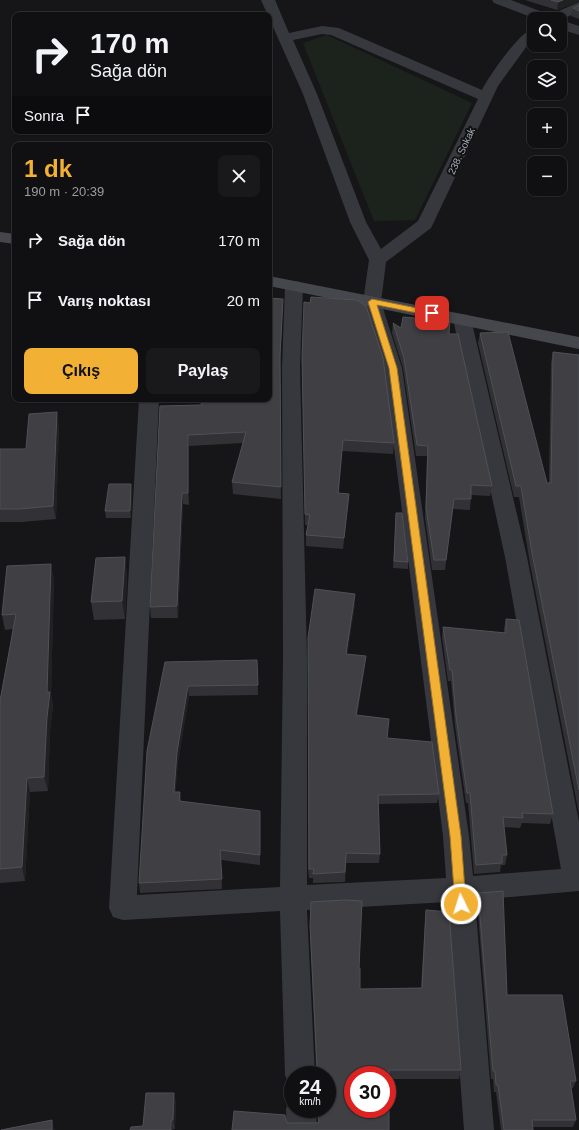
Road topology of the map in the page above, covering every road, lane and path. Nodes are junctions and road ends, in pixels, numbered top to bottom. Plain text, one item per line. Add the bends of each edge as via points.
1 (268, 0) edge
2 (499, 0) edge
3 (579, 6) edge
4 (530, 12) edge
5 (567, 12) edge
6 (567, 27) edge
7 (579, 31) edge
8 (285, 38) junction
9 (527, 38) edge
10 (486, 97) junction
11 (0, 237) edge
12 (12, 238) edge
13 (378, 260) junction
14 (272, 282) edge
15 (294, 286) junction
16 (372, 302) junction
17 (462, 319) junction
18 (579, 343) edge
19 (149, 402) edge
20 (578, 880) edge
21 (459, 889) junction
22 (293, 898) junction
23 (300, 1066) edge
24 (301, 1118) edge
25 (302, 1130) edge
26 (478, 1130) edge

1 - 8 street
2 - 4 street
3 - 5 street
6 - 7 street
8 - 10 street via 322,30 334,31
8 - 13 street via 310,94 358,222
9 - 10 street, 238. Sokak via 491,86
10 - 13 street, 238. Sokak via 425,224
11 - 12 street
13 - 16 street
14 - 15 street
15 - 16 street
15 - 22 street via 291,367 295,658
16 - 17 street
16 - 21 street via 393,368 456,836
17 - 18 street
17 - 20 street via 516,557
19 - 22 street via 123,908
20 - 21 street
21 - 22 street
21 - 26 street
22 - 23 street
24 - 25 street

